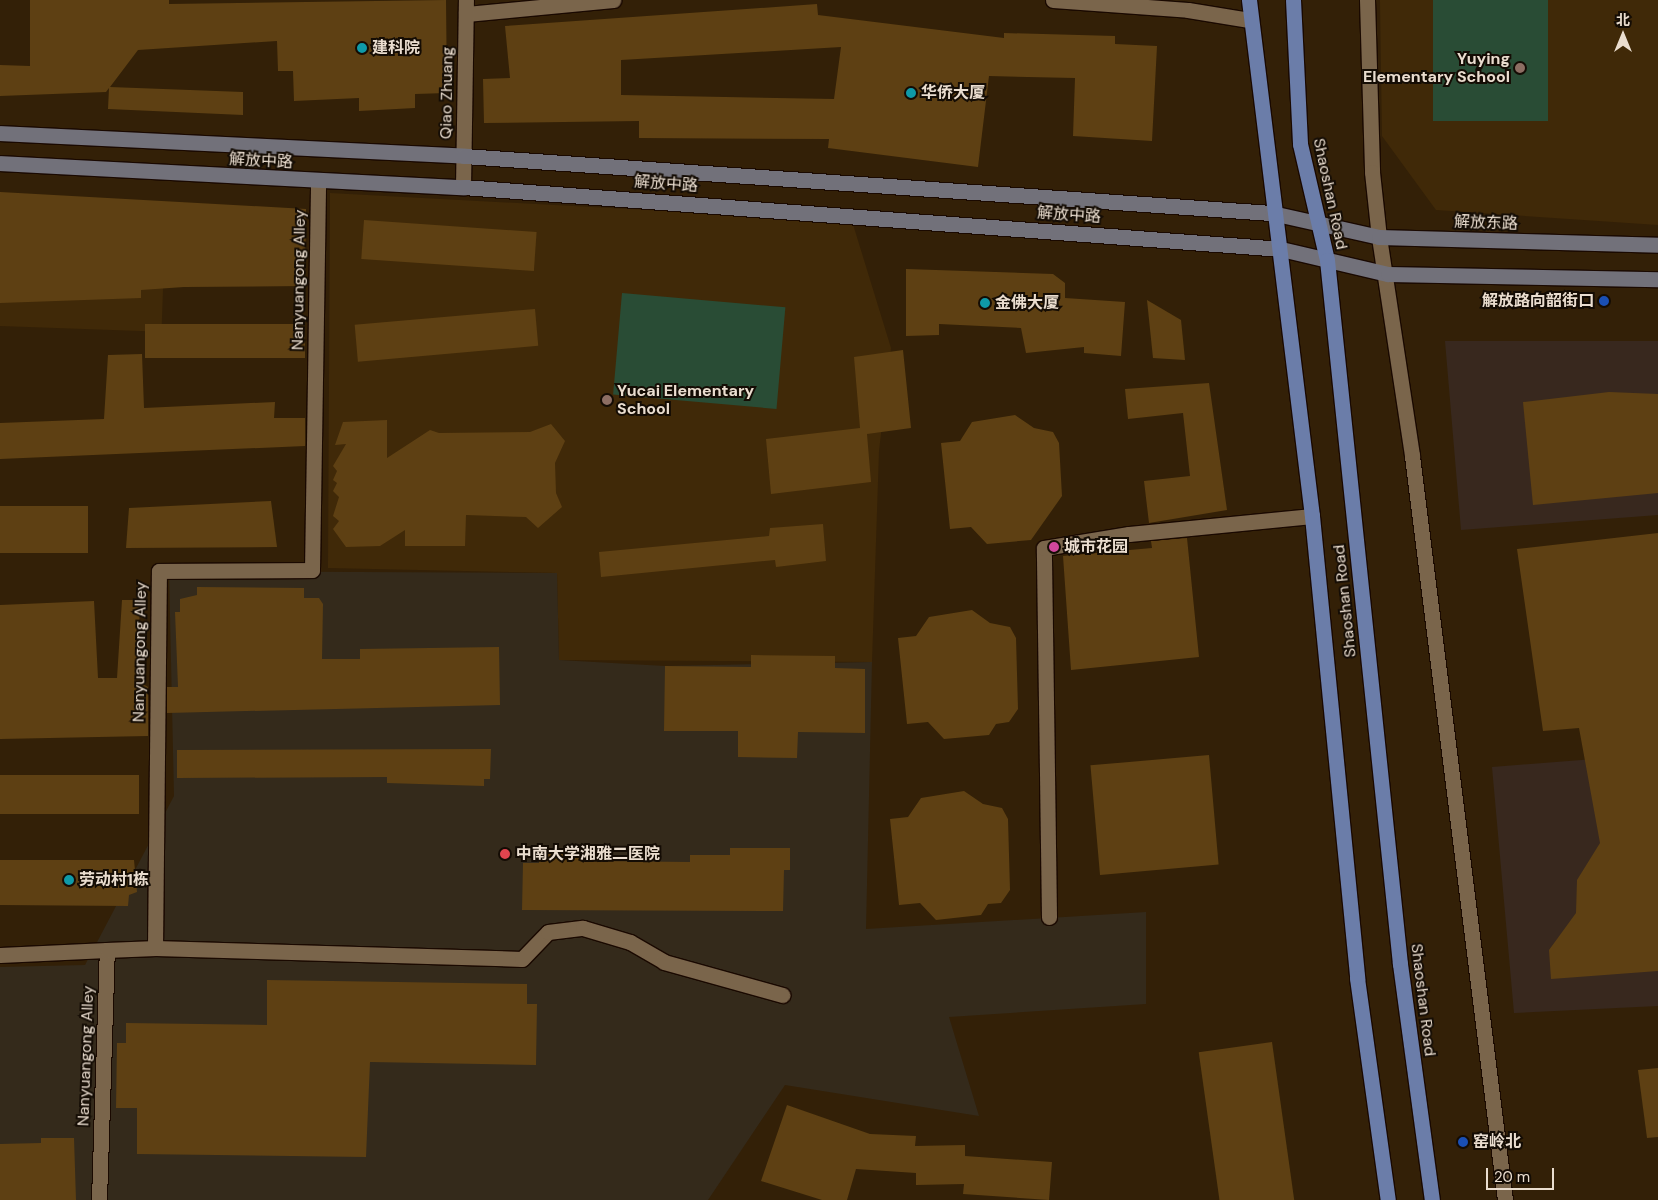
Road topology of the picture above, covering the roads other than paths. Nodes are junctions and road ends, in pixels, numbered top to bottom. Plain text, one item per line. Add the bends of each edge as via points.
1 (614, 0) edge
2 (1053, 0) edge
3 (1249, 0) edge
4 (1293, 0) edge
5 (1367, 0) edge
6 (1188, 5) edge
7 (466, 7) edge
8 (1250, 20) junction
9 (0, 133) edge
10 (464, 156) junction
11 (0, 163) edge
12 (318, 181) junction
13 (463, 186) junction
14 (1272, 213) junction
15 (1316, 219) junction
16 (1379, 237) junction
17 (1658, 245) edge
18 (1281, 249) junction
19 (1327, 260) junction
20 (1388, 274) junction
21 (1658, 279) edge
22 (1312, 516) junction
23 (1049, 917) dead end
24 (155, 948) junction
25 (107, 950) junction
26 (0, 955) edge
27 (782, 995) dead end
28 (99, 1200) edge
29 (1388, 1200) edge
30 (1432, 1200) edge
31 (1505, 1200) edge

1 - 7 street
2 - 6 street
3 - 8 main road, Shaoshan Road
4 - 15 main road, Shaoshan Road via 1300,144
5 - 16 street via 1372,172
6 - 8 street
7 - 10 street, Qiao Zhuang
8 - 14 main road, Shaoshan Road
9 - 10 main road, 解放中路
10 - 13 street, Qiao Zhuang
10 - 14 main road, 解放中路
11 - 12 main road, 解放中路
12 - 13 main road, 解放中路
12 - 24 street, Nanyuangong Alley via 312,570 159,571
13 - 18 main road, 解放中路
14 - 15 main road, 解放中路
14 - 18 main road, Shaoshan Road
15 - 16 main road, 解放东路
15 - 19 main road, Shaoshan Road
16 - 17 main road, 解放东路
16 - 20 street
18 - 19 main road, 解放中路
18 - 22 main road, Shaoshan Road
19 - 20 main road
19 - 30 main road, Shaoshan Road via 1400,964
20 - 21 main road
20 - 31 street
22 - 23 street via 1129,534 1044,548
22 - 29 main road, Shaoshan Road via 1357,978
24 - 25 street
24 - 27 street via 522,959 548,932 584,928 630,942 664,962
25 - 26 street
25 - 28 street, Nanyuangong Alley

